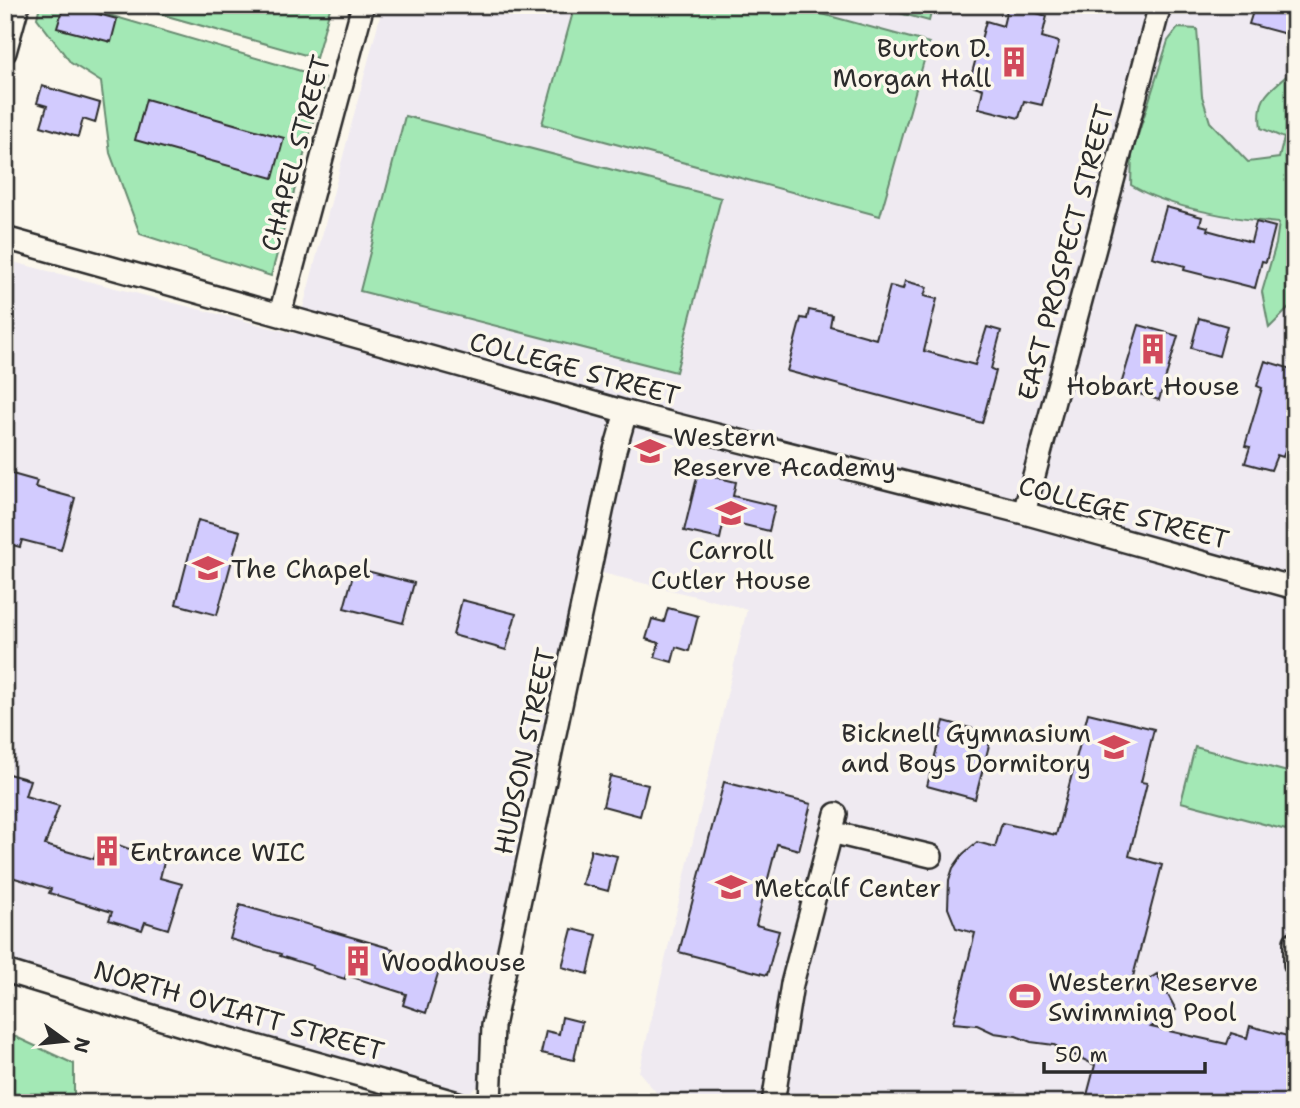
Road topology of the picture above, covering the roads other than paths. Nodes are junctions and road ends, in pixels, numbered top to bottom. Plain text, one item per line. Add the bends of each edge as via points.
1 (18, 5) edge
2 (363, 5) edge
3 (1160, 5) edge
4 (5, 52) edge
5 (5, 238) edge
6 (280, 314) junction
7 (626, 412) junction
8 (1024, 513) junction
9 (1295, 588) edge
10 (931, 856) dead end
11 (1295, 942) edge
12 (1295, 964) edge
13 (5, 971) edge
14 (458, 1103) edge
15 (490, 1103) edge
16 (773, 1103) edge

1 - 4 street
2 - 6 street, CHAPEL STREET
3 - 8 street, EAST PROSPECT STREET
5 - 6 street, COLLEGE STREET
6 - 7 street, COLLEGE STREET
7 - 8 street, COLLEGE STREET
7 - 15 street, HUDSON STREET via 493,1026
8 - 9 street, COLLEGE STREET
10 - 16 street via 834,823 792,984
11 - 12 street
13 - 14 street, NORTH OVIATT STREET

